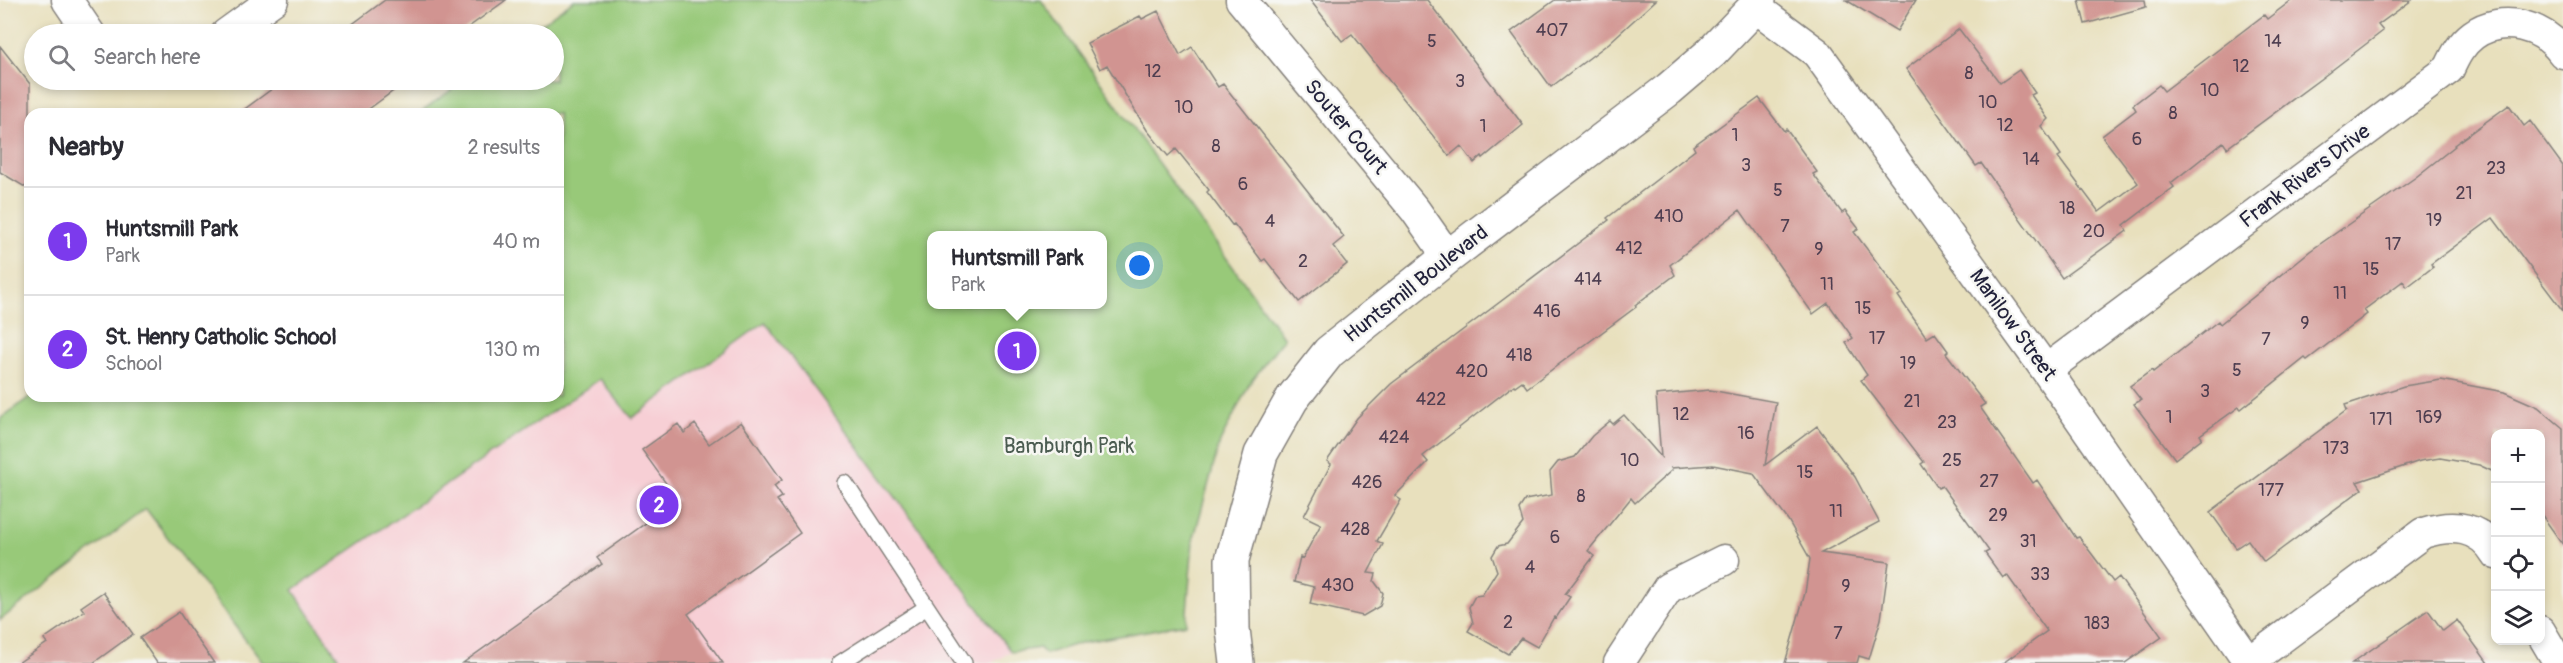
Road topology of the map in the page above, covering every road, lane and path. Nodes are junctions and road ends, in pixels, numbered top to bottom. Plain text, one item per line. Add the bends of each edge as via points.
1 (67, 0) edge
2 (273, 0) edge
3 (1241, 0) edge
4 (1757, 3) edge
5 (83, 24) edge
6 (240, 24) edge
7 (2563, 53) edge
8 (1448, 257) junction
9 (2046, 370) junction
10 (845, 483) dead end
11 (2491, 546) edge
12 (1724, 560) dead end
13 (927, 607) junction
14 (2545, 639) edge
15 (840, 663) edge
16 (964, 663) edge
17 (1237, 663) edge
18 (1619, 663) edge
19 (2248, 663) edge
20 (2559, 663) edge

1 - 5 street
2 - 6 street
3 - 8 street, Souter Court via 1415,210
4 - 8 street, Huntsmill Boulevard via 1711,53 1669,89
4 - 9 street, Manilow Street via 1817,53
7 - 9 street, Frank Rivers Drive via 2556,43 2523,25 2487,28 2472,36 2458,50 2449,69
8 - 17 street, Huntsmill Boulevard via 1329,352 1292,399 1261,454 1232,560
9 - 19 street, Manilow Street
10 - 13 lane
11 - 19 street via 2479,535 2457,527 2423,533
12 - 18 street via 1668,588
13 - 15 lane
13 - 16 lane
14 - 20 street

